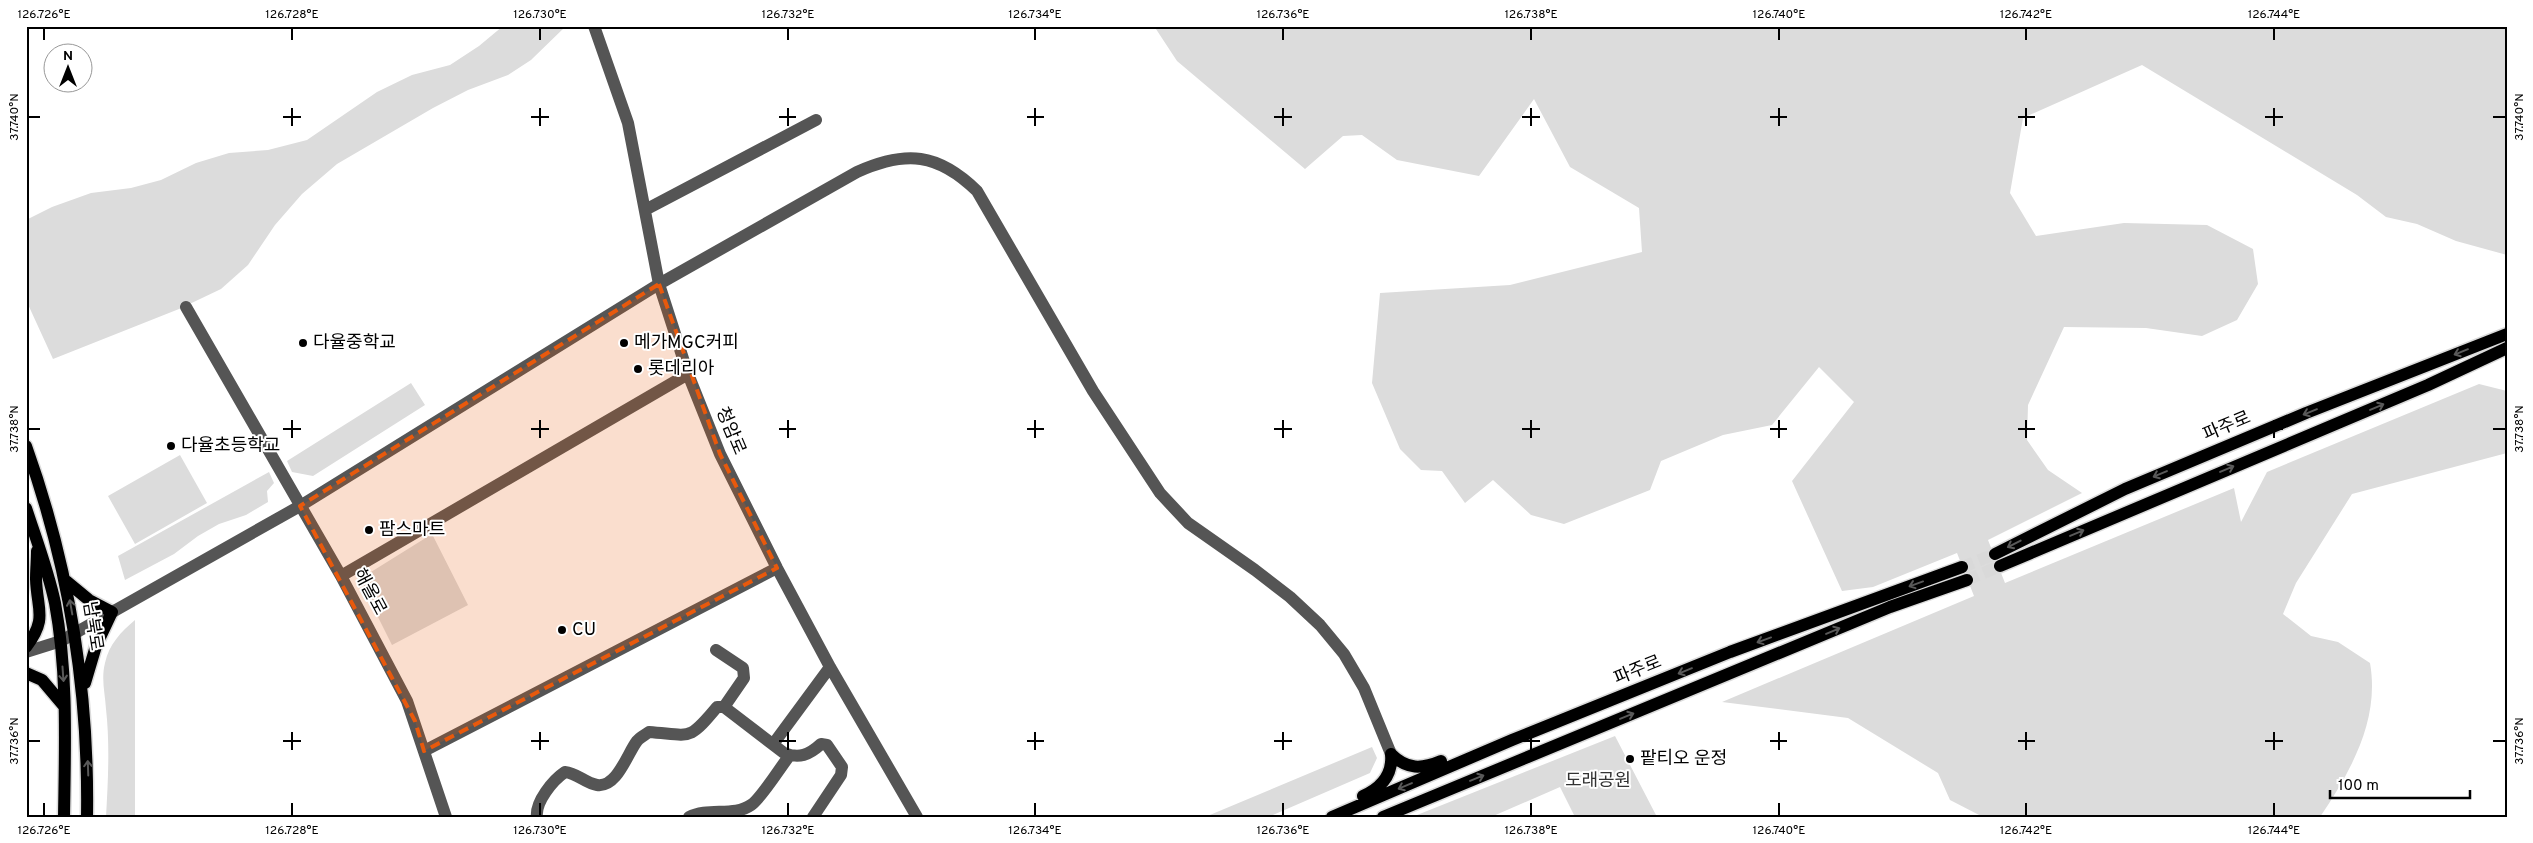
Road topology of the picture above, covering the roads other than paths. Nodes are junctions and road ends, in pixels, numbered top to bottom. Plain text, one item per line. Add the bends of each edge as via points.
1 (594, 26) edge
2 (816, 120) dead end
3 (646, 210) junction
4 (659, 284) junction
5 (186, 307) dead end
6 (2507, 334) edge
7 (2507, 348) edge
8 (688, 374) junction
9 (26, 446) edge
10 (300, 506) junction
11 (26, 508) edge
12 (38, 544) junction
13 (1995, 554) tunnel mouth
14 (2000, 566) tunnel mouth
15 (1962, 567) tunnel mouth
16 (777, 568) junction
17 (341, 576) junction
18 (1967, 580) tunnel mouth
19 (66, 581) junction
20 (112, 612) junction
21 (76, 632) junction
22 (61, 641) junction
23 (26, 647) edge
24 (716, 650) dead end
25 (26, 652) edge
26 (830, 667) junction
27 (26, 673) edge
28 (84, 688) junction
29 (64, 706) junction
30 (724, 707) junction
31 (774, 743) junction
32 (1498, 746) junction
33 (424, 751) junction
34 (1391, 754) junction
35 (790, 755) junction
36 (749, 812) edge
37 (1336, 815) edge
38 (64, 817) edge
39 (87, 817) edge
40 (446, 817) edge
41 (537, 817) edge
42 (689, 817) edge
43 (813, 817) edge
44 (917, 817) edge
45 (1383, 817) edge

1 - 3 street, 청암로 via 628,123
2 - 3 street
3 - 4 street, 청암로
4 - 8 street, 청암로
4 - 10 street
4 - 34 street via 883,160 910,158 937,162 958,173 977,191 1093,391 1160,493 1188,523 1290,597 1320,625 1344,654 1364,688
5 - 10 street, 해올로
6 -> 13 main road, 파주로 via 2125,489
14 -> 7 main road via 2428,385
8 - 16 street, 청암로 via 720,454
8 - 17 street
9 - 19 main road, 남북로
10 - 17 street, 해올로
10 - 20 street
11 - 12 main road, 남북로
12 - 22 main road, 남북로 via 55,602
12 - 23 main road via 36,580 41,616
15 -> 32 main road, 파주로 via 1730,652
16 - 26 street, 청암로
16 - 33 street
17 - 33 street, 해올로 via 407,701
45 -> 18 main road via 1890,607
19 - 20 main road via 88,600
21 -> 19 main road, 남북로
20 - 21 street
20 - 28 main road via 96,646
21 - 22 street
21 - 28 main road, 남북로
22 - 25 street
22 -> 29 main road, 남북로
24 - 30 street via 743,668 744,678
26 - 31 street
26 - 44 street, 청암로
27 - 29 main road via 42,680
39 -> 28 main road, 남북로
29 - 38 main road, 남북로
30 - 31 street
30 - 41 street via 717,707 691,734 675,736 649,732 638,739 613,780 606,784 596,785 574,773 565,772 557,778 538,806
31 - 35 street
32 - 34 main road via 1477,747 1427,767 1412,768
32 -> 37 main road, 파주로
33 - 40 street, 해올로
34 - 37 main road via 1392,765 1382,785 1354,800
35 - 36 street
35 - 43 street via 810,754 821,744 827,745 842,767 841,775
36 - 42 street via 702,812

